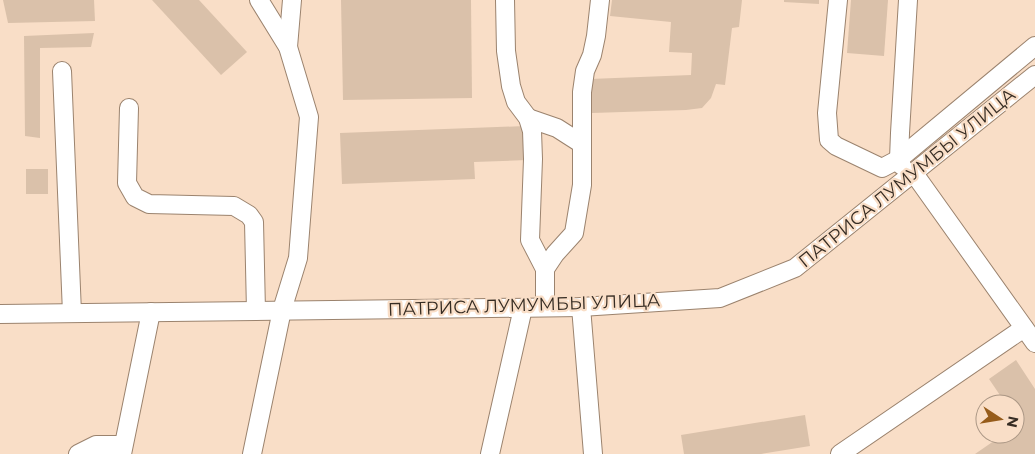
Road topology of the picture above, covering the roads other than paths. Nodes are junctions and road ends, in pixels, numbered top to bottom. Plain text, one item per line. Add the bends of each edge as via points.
1 (259, 0) edge
2 (292, 0) edge
3 (505, 0) edge
4 (600, 0) edge
5 (838, 0) edge
6 (908, 0) edge
7 (1035, 46) edge
8 (288, 47) junction
9 (62, 71) dead end
10 (1035, 75) edge
11 (129, 108) dead end
12 (528, 118) junction
13 (582, 144) junction
14 (899, 159) junction
15 (910, 175) junction
16 (545, 269) junction
17 (545, 307) junction
18 (523, 308) junction
19 (581, 308) junction
20 (282, 310) junction
21 (256, 311) junction
22 (151, 312) junction
23 (72, 313) junction
24 (0, 314) edge
25 (1024, 328) junction
26 (1035, 344) edge
27 (122, 450) edge
28 (78, 454) edge
29 (252, 454) edge
30 (490, 454) edge
31 (593, 454) edge
32 (840, 454) edge

1 - 8 street
2 - 8 street
3 - 12 street via 506,51 511,86 516,102
4 - 13 street via 596,36 583,85
5 - 14 street via 828,113 830,140 882,168
6 - 14 street
7 - 14 street
8 - 20 street via 309,117 298,258
9 - 23 street
10 - 15 street, ПАТРИСА ЛУМУМБЫ УЛИЦА
11 - 21 street via 127,183 135,197 149,204 234,206 249,214 254,222
12 - 13 street via 556,128
12 - 16 street via 533,159 530,240
13 - 16 street via 582,185 574,233
14 - 15 street
15 - 19 street, ПАТРИСА ЛУМУМБЫ УЛИЦА via 795,268 720,298
15 - 25 street
16 - 17 street
17 - 18 street, ПАТРИСА ЛУМУМБЫ УЛИЦА
17 - 19 street, ПАТРИСА ЛУМУМБЫ УЛИЦА
18 - 20 street, ПАТРИСА ЛУМУМБЫ УЛИЦА
18 - 30 street
19 - 31 street
20 - 21 street, ПАТРИСА ЛУМУМБЫ УЛИЦА
20 - 29 street
21 - 22 street, ПАТРИСА ЛУМУМБЫ УЛИЦА
22 - 23 street, ПАТРИСА ЛУМУМБЫ УЛИЦА
22 - 27 street
23 - 24 street, ПАТРИСА ЛУМУМБЫ УЛИЦА
25 - 26 street
25 - 32 street
27 - 28 street via 96,445

